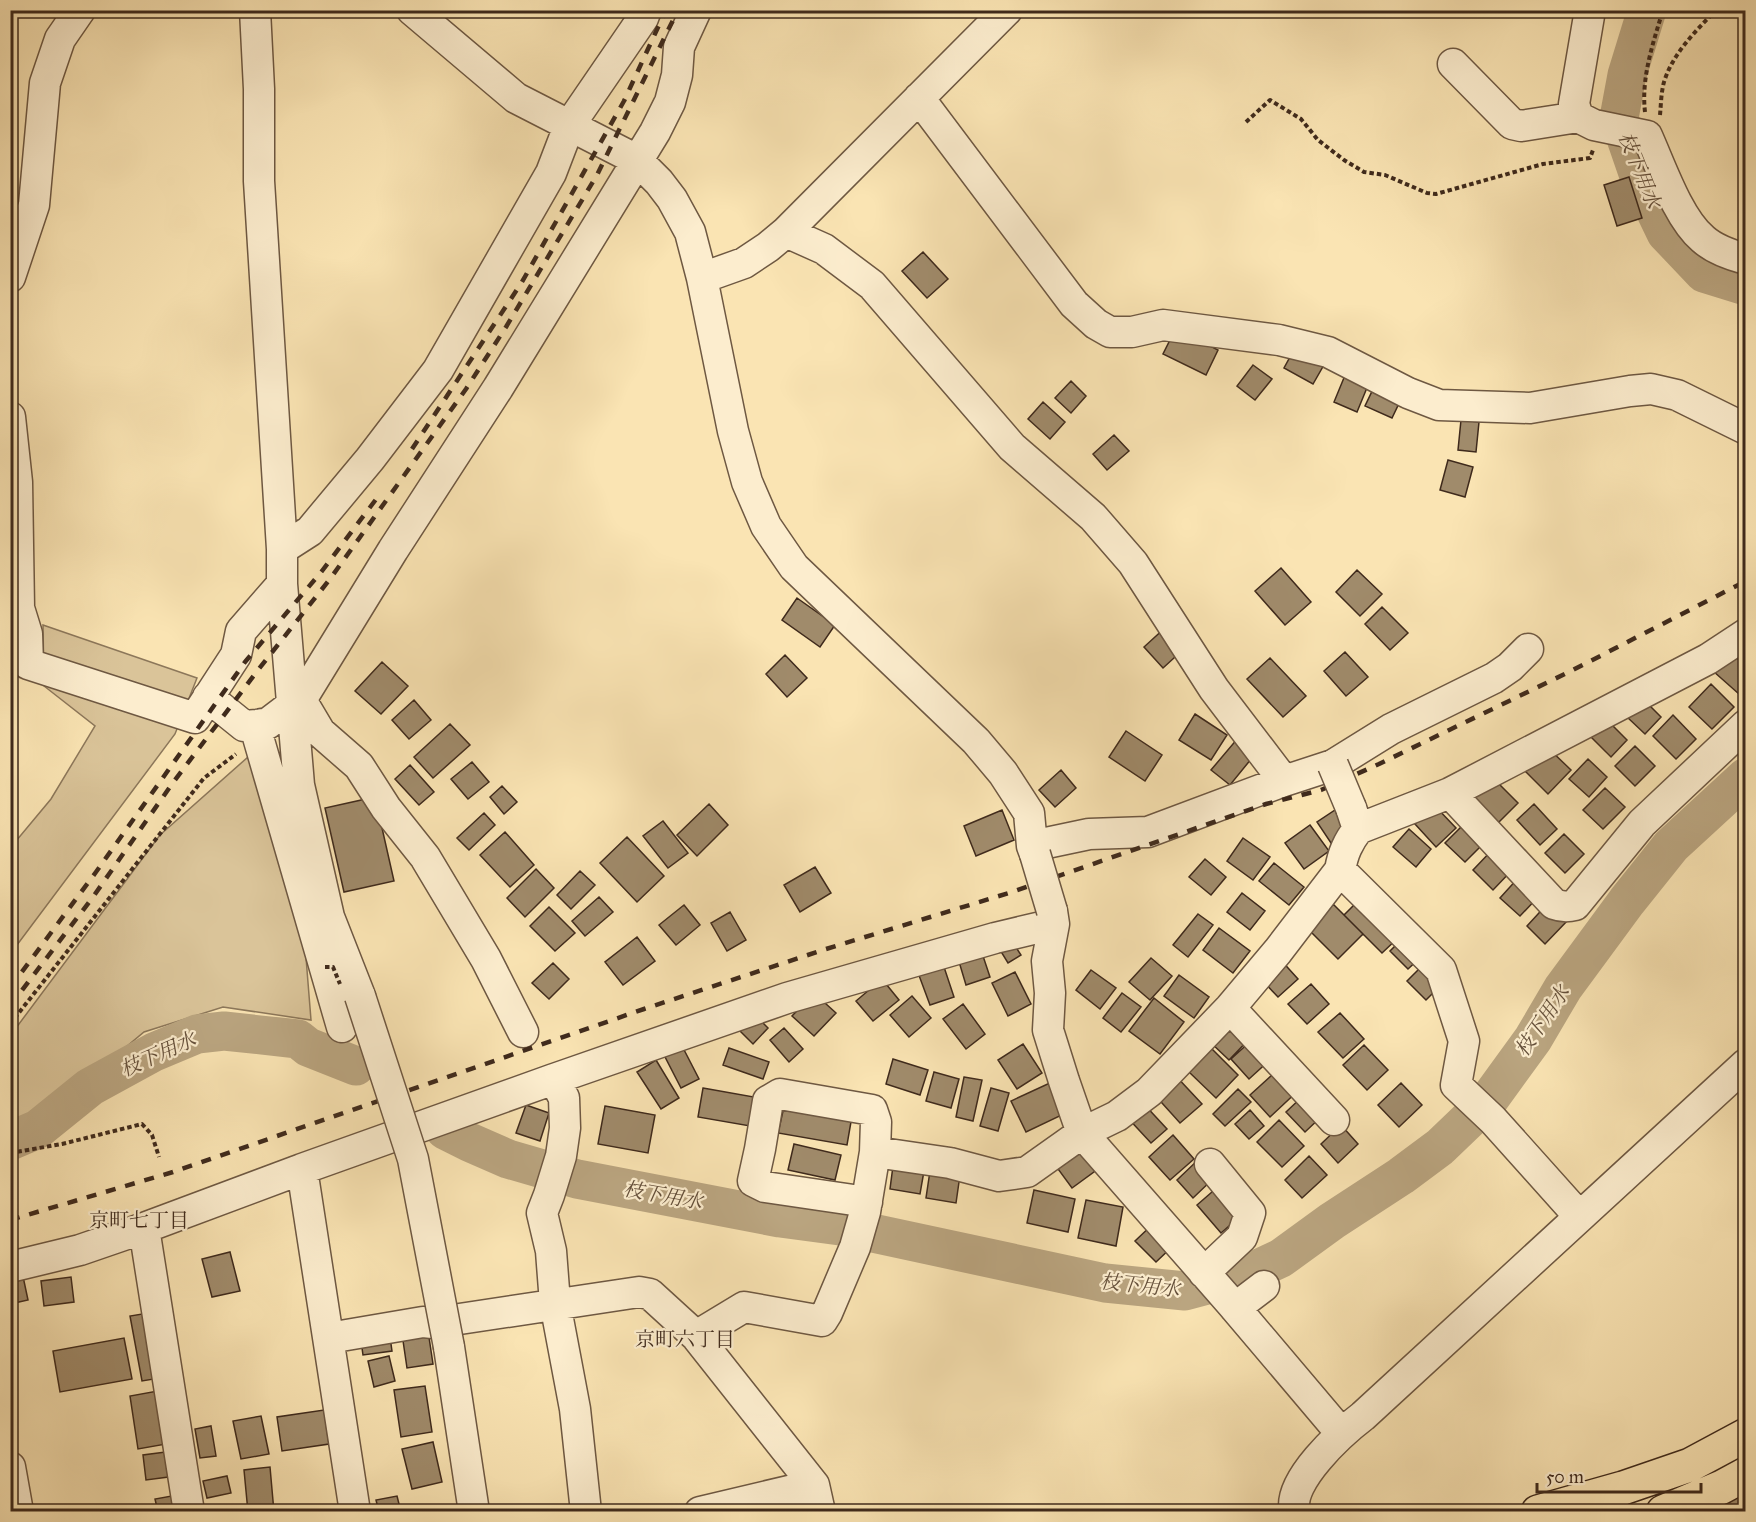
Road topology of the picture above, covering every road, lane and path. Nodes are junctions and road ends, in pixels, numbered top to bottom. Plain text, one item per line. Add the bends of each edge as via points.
1 (80, 10) edge
2 (255, 10) edge
3 (411, 10) edge
4 (646, 10) edge
5 (696, 10) edge
6 (1007, 10) edge
7 (1590, 10) edge
8 (1663, 10) edge
9 (1716, 10) edge
10 (1454, 64) dead end
11 (919, 98) junction
12 (1246, 122) dead end
13 (1591, 122) junction
14 (569, 126) junction
15 (1642, 136) junction
16 (637, 160) junction
17 (786, 232) junction
18 (1746, 259) edge
19 (10, 277) edge
20 (702, 278) junction
21 (10, 417) edge
22 (1746, 429) edge
23 (282, 549) junction
24 (282, 584) junction
25 (15, 607) edge
26 (1746, 634) edge
27 (1528, 650) dead end
28 (208, 697) junction
29 (296, 702) junction
30 (1746, 725) edge
31 (260, 731) junction
32 (1333, 765) junction
33 (1284, 781) junction
34 (1450, 792) junction
35 (1355, 818) junction
36 (1033, 850) junction
37 (1340, 870) junction
38 (1053, 918) junction
39 (1230, 1008) junction
40 (10, 1024) edge
41 (342, 1028) dead end
42 (523, 1032) dead end
43 (1746, 1064) edge
44 (554, 1079) junction
45 (1334, 1119) dead end
46 (1082, 1132) junction
47 (875, 1152) junction
48 (10, 1153) edge
49 (159, 1157) dead end
50 (1210, 1164) dead end
51 (302, 1169) junction
52 (866, 1207) junction
53 (1579, 1216) junction
54 (144, 1228) junction
55 (10, 1267) edge
56 (1204, 1273) junction
57 (1264, 1286) dead end
58 (555, 1304) junction
59 (1233, 1306) junction
60 (696, 1336) junction
61 (329, 1338) junction
62 (1341, 1433) junction
63 (1746, 1435) edge
64 (1746, 1474) edge
65 (817, 1498) edge
66 (189, 1512) edge
67 (355, 1512) edge
68 (474, 1512) edge
69 (586, 1512) edge
70 (700, 1512) edge
71 (1295, 1512) edge
72 (1538, 1512) edge
73 (1663, 1512) edge

1 - 19 street via 60,39 45,83 34,206
2 - 23 street via 259,181
3 - 14 street via 516,99
4 - 14 street
5 - 16 street via 680,47 670,102
6 - 11 street
7 - 13 street via 1574,104
8 - 15 path via 1643,94
9 - 15 path via 1677,54 1664,83 1660,118
10 - 13 street via 1512,124
11 - 17 street
11 - 22 street via 1074,303 1110,332 1163,325 1279,340 1328,352 1438,405 1530,408 1651,389 1677,395
12 - 13 path via 1270,100 1301,119 1318,141 1364,172 1385,175 1436,194 1543,164 1590,158
13 - 15 street
14 - 16 street
14 - 23 street via 551,173 438,370 310,531
15 - 18 street via 1692,227 1704,240
16 - 20 street via 672,199 690,232
16 - 29 street via 498,388
17 - 20 street via 744,262
17 - 33 street via 824,249 872,285 1012,447 1093,517 1133,563 1214,689
20 - 36 street via 733,430 747,482 766,526 795,567 976,741 1004,773 1029,813
21 - 25 street via 17,482
23 - 24 street
24 - 28 street via 241,631 236,655
24 - 29 street
25 - 28 street via 27,634 28,664 195,718
26 - 34 street via 1708,659
27 - 32 street via 1494,678 1391,729
28 - 31 street via 244,726
29 - 31 street
29 - 42 street via 320,732 359,766 425,857 486,959
29 - 68 street, bridge via 299,785 329,916 360,996 413,1159
30 - 34 street via 1642,823 1575,905 1567,907 1554,904
31 - 40 path via 204,778
31 - 41 street
32 - 33 street
32 - 35 street, bridge
33 - 36 street via 1148,832 1089,834
34 - 35 street
35 - 37 street
36 - 38 street, bridge
37 - 39 street
37 - 53 street via 1442,970 1464,1041 1456,1085 1493,1120
38 - 44 street via 787,998
38 - 46 street via 1047,961 1048,1030
39 - 45 street
39 - 46 street via 1149,1092 1117,1116
43 - 53 street
44 - 51 street
44 - 58 street via 564,1098 565,1128 561,1156 542,1213 551,1251
46 - 47 street via 1027,1172 999,1176 950,1163
46 - 56 street
47 - 52 street
47 - 52 street via 876,1122 872,1110 780,1094 768,1101 753,1181 765,1187
48 - 49 path via 142,1124 152,1135
50 - 56 street via 1250,1213 1242,1237
51 - 54 street
51 - 61 street
52 - 60 street via 855,1247 822,1321 744,1307
53 - 62 street
54 - 55 street via 80,1250
54 - 66 street
56 - 59 street
57 - 59 street
58 - 60 street via 639,1292 650,1294
58 - 61 street
58 - 69 street via 575,1409
59 - 62 street
60 - 65 street
61 - 67 street
62 - 71 street via 1298,1487
63 - 72 highway via 1690,1465
64 - 73 highway
65 - 70 street

